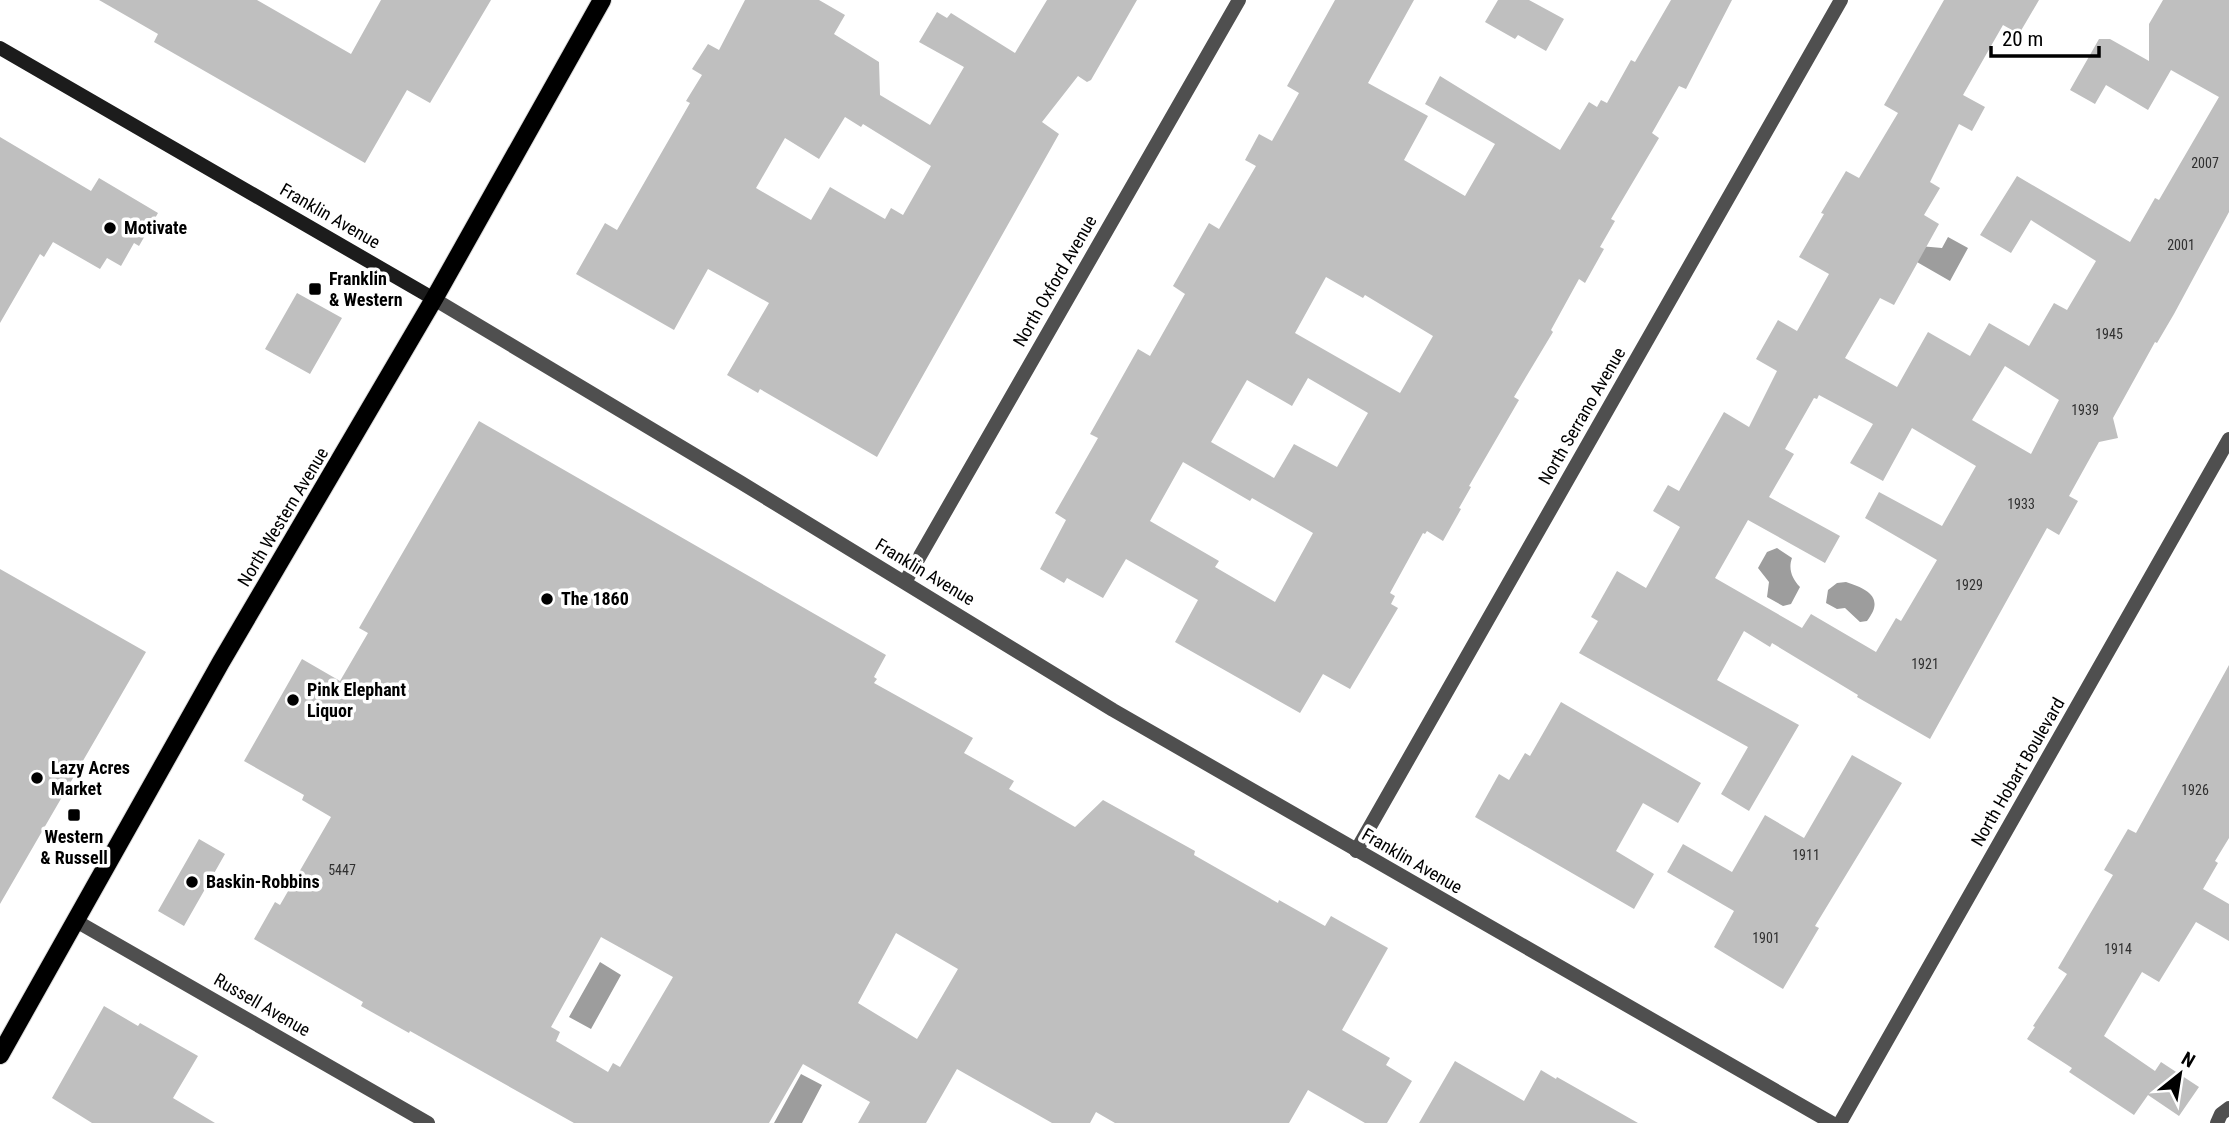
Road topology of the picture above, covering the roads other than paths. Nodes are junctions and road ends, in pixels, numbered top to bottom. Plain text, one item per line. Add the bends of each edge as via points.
1 (602, 0) edge
2 (1239, 0) edge
3 (1841, 0) edge
4 (0, 48) edge
5 (434, 299) junction
6 (2229, 439) edge
7 (905, 582) junction
8 (1356, 851) junction
9 (76, 921) junction
10 (0, 1055) edge
11 (2229, 1108) edge
12 (428, 1123) edge
13 (1832, 1123) edge
14 (1840, 1123) edge
15 (2217, 1123) edge

1 - 5 main road, North Western Avenue
2 - 7 street, North Oxford Avenue
3 - 8 street, North Serrano Avenue
4 - 5 main road, Franklin Avenue
5 - 7 street, Franklin Avenue
5 - 9 main road, North Western Avenue via 221,662
6 - 14 street, North Hobart Boulevard
7 - 8 street, Franklin Avenue
8 - 13 street, Franklin Avenue
9 - 10 main road, North Western Avenue
9 - 12 street, Russell Avenue
11 - 15 street

